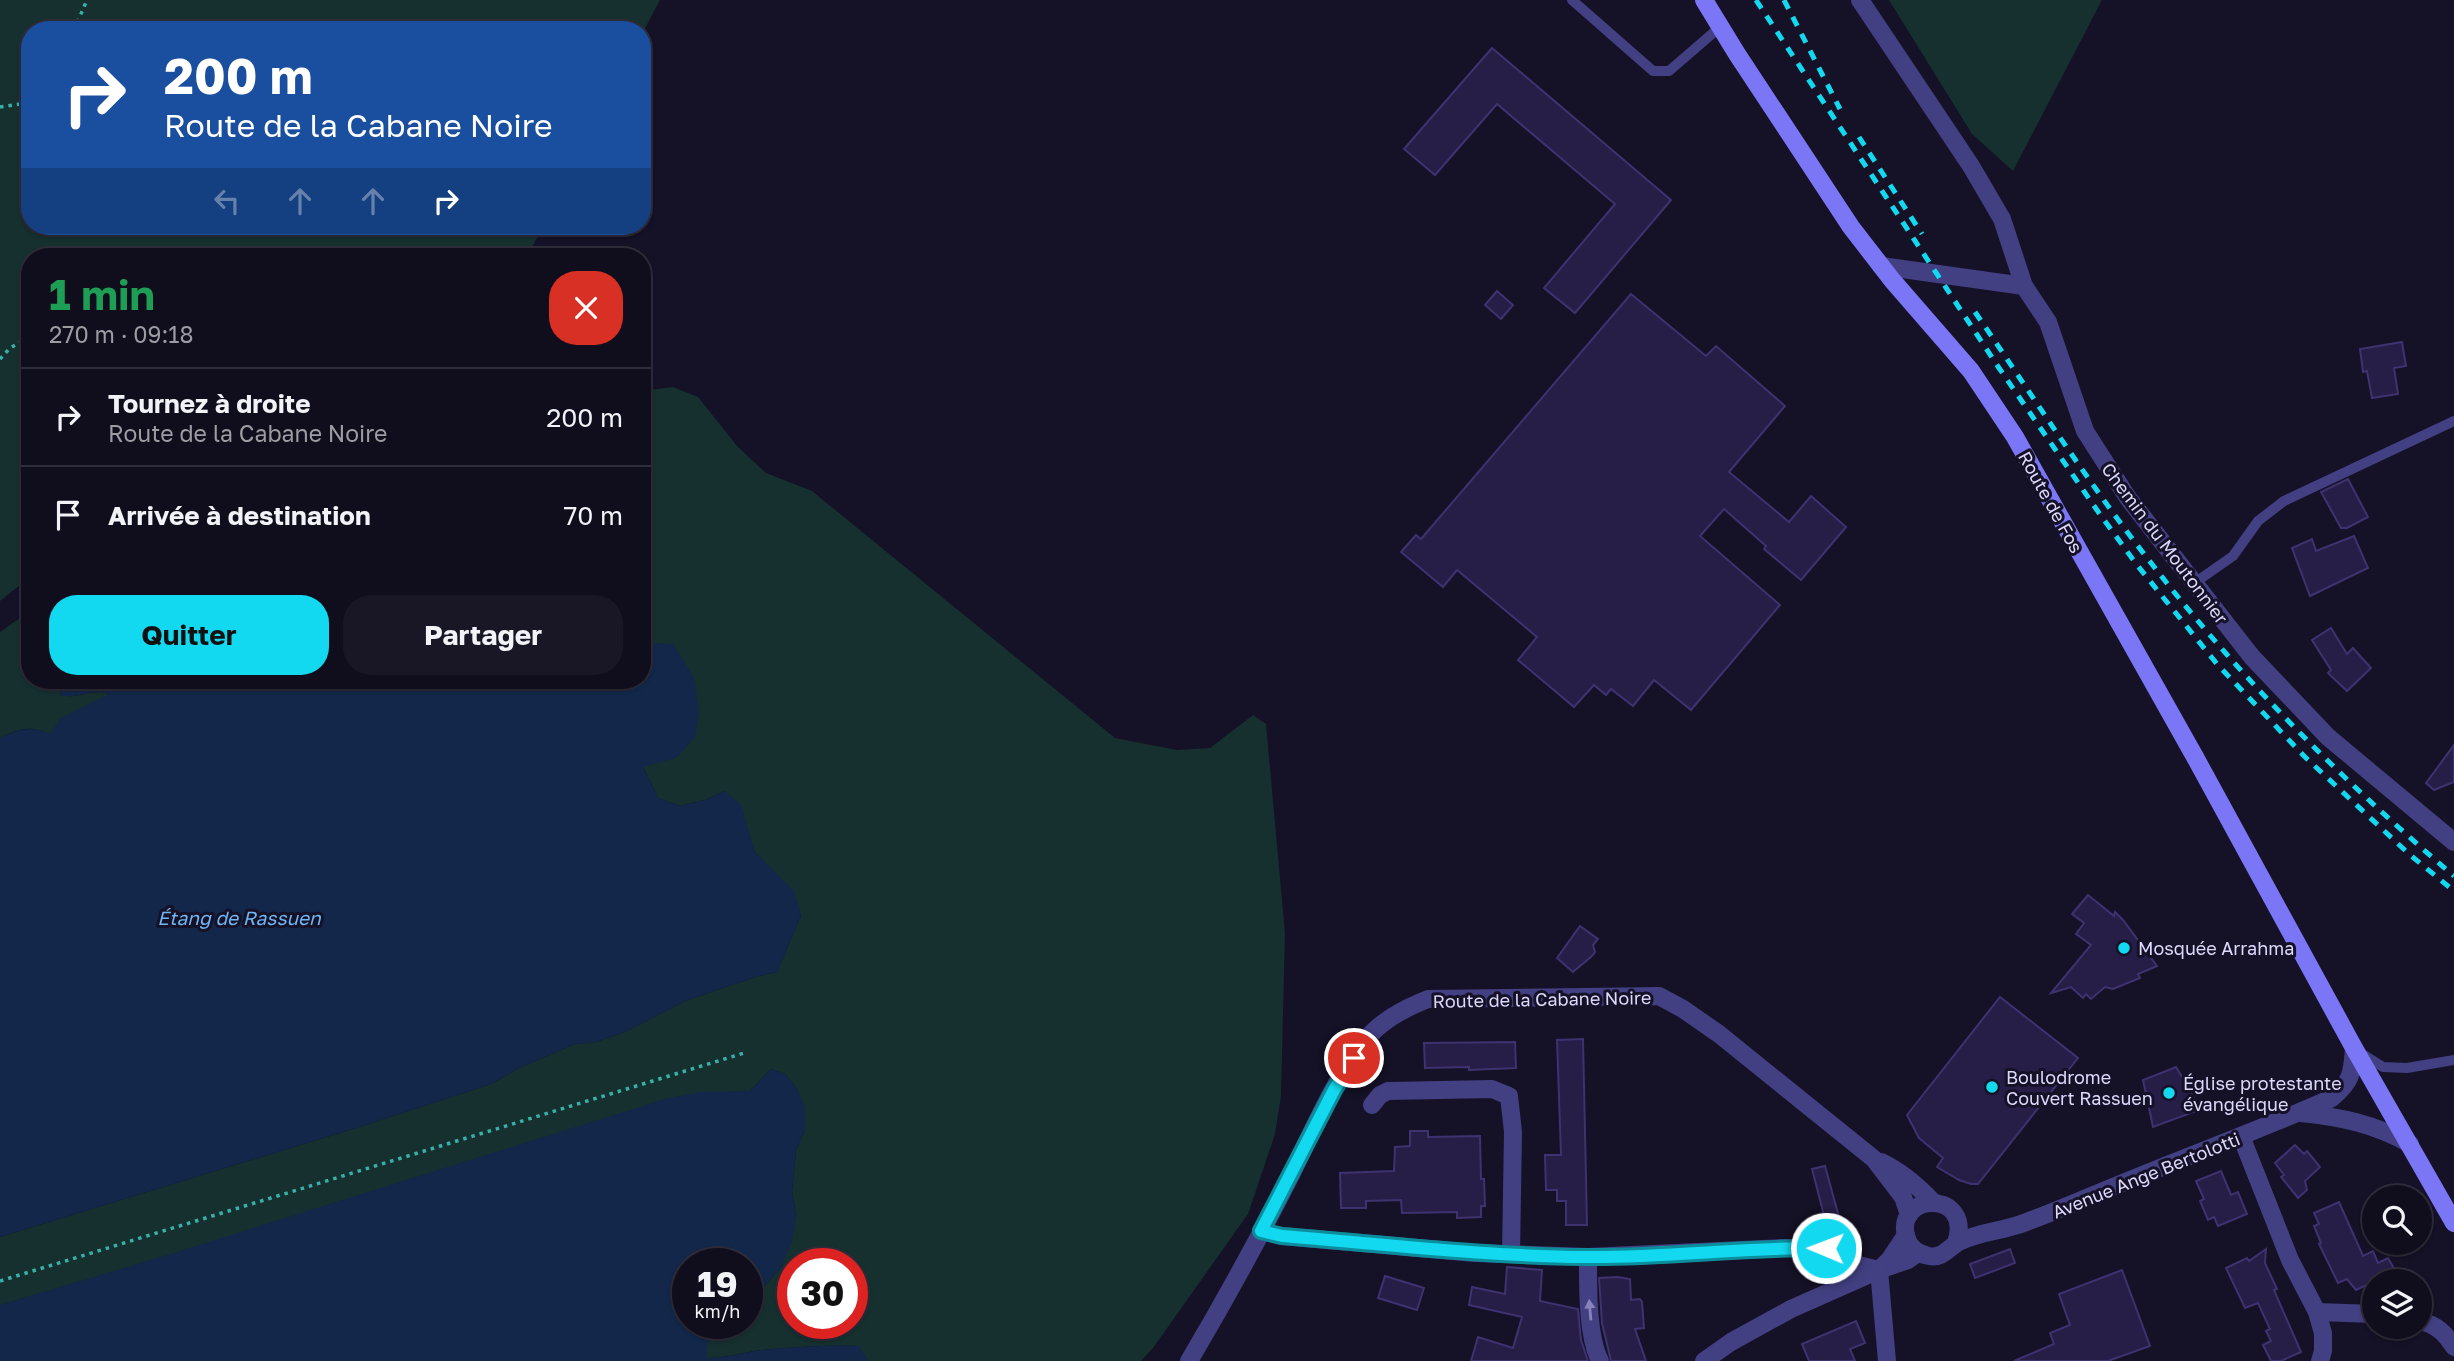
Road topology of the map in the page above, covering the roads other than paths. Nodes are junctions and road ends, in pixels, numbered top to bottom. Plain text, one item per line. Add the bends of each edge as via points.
1 (1572, 0) edge
2 (1704, 0) edge
3 (1860, 0) edge
4 (1720, 27) junction
5 (1881, 266) junction
6 (2024, 286) junction
7 (2454, 421) edge
8 (2193, 584) junction
9 (2454, 842) edge
10 (2350, 1043) junction
11 (2454, 1060) edge
12 (1372, 1105) dead end
13 (2298, 1113) junction
14 (2241, 1136) junction
15 (2410, 1144) junction
16 (1874, 1159) junction
17 (1933, 1202) junction
18 (1955, 1214) junction
19 (1909, 1215) junction
20 (2454, 1223) edge
21 (1992, 1230) junction
22 (1261, 1231) junction
23 (1906, 1235) junction
24 (1956, 1243) junction
25 (1918, 1253) junction
26 (1511, 1254) junction
27 (1588, 1257) junction
28 (1879, 1270) junction
29 (2317, 1312) junction
30 (2362, 1314) edge
31 (2432, 1324) edge
32 (2454, 1347) edge
33 (1189, 1361) edge
34 (1600, 1361) edge
35 (1704, 1361) edge
36 (1887, 1361) edge
37 (2320, 1361) edge

1 - 4 lane via 1653,71 1669,71
2 - 4 main road, Route de Fos
3 - 6 street, Chemin du Moutonnier via 2003,219
4 - 5 main road, Route de Fos
5 - 6 street
5 - 10 main road, Route de Fos via 1971,372 2015,437
6 - 8 street, Chemin du Moutonnier via 2048,322 2085,431 2128,498
7 - 8 lane via 2284,501 2258,521 2234,556
8 - 9 street, Chemin du Moutonnier via 2252,657 2328,737
10 - 11 lane via 2384,1067
10 - 13 street, Avenue Ange Bertolotti via 2353,1070 2348,1084 2332,1098
10 - 15 main road, Route de Fos
12 - 26 street via 1388,1091 1492,1090 1509,1096 1513,1132
13 - 14 street, Avenue Ange Bertolotti
13 - 15 street, Avenue Ange Bertolotti via 2362,1122
14 - 21 street, Avenue Ange Bertolotti via 2055,1212
14 - 29 street via 2290,1259
15 - 20 main road, Route de Fos
16 - 17 street, Route de la Cabane Noire via 1899,1171
16 - 19 street, Route de la Cabane Noire via 1903,1197
16 - 22 street, Route de la Cabane Noire via 1718,1034 1659,996 1428,999 1386,1020 1364,1042
17 - 18 street
17 - 19 street via 1918,1206
18 - 21 street
18 - 24 street via 1960,1228
19 - 23 street
21 - 24 street, Avenue Ange Bertolotti
22 - 26 street
22 - 33 street, Route de la Cabane Noire
23 - 25 street
23 - 28 street
24 - 25 street via 1941,1255
25 - 28 street
26 - 27 street
27 - 28 street via 1826,1248 1854,1264
34 -> 27 street via 1592,1325
28 - 35 street via 1790,1309
28 - 36 street
29 - 30 street
29 - 37 street via 2323,1333
31 - 32 street via 2444,1331

